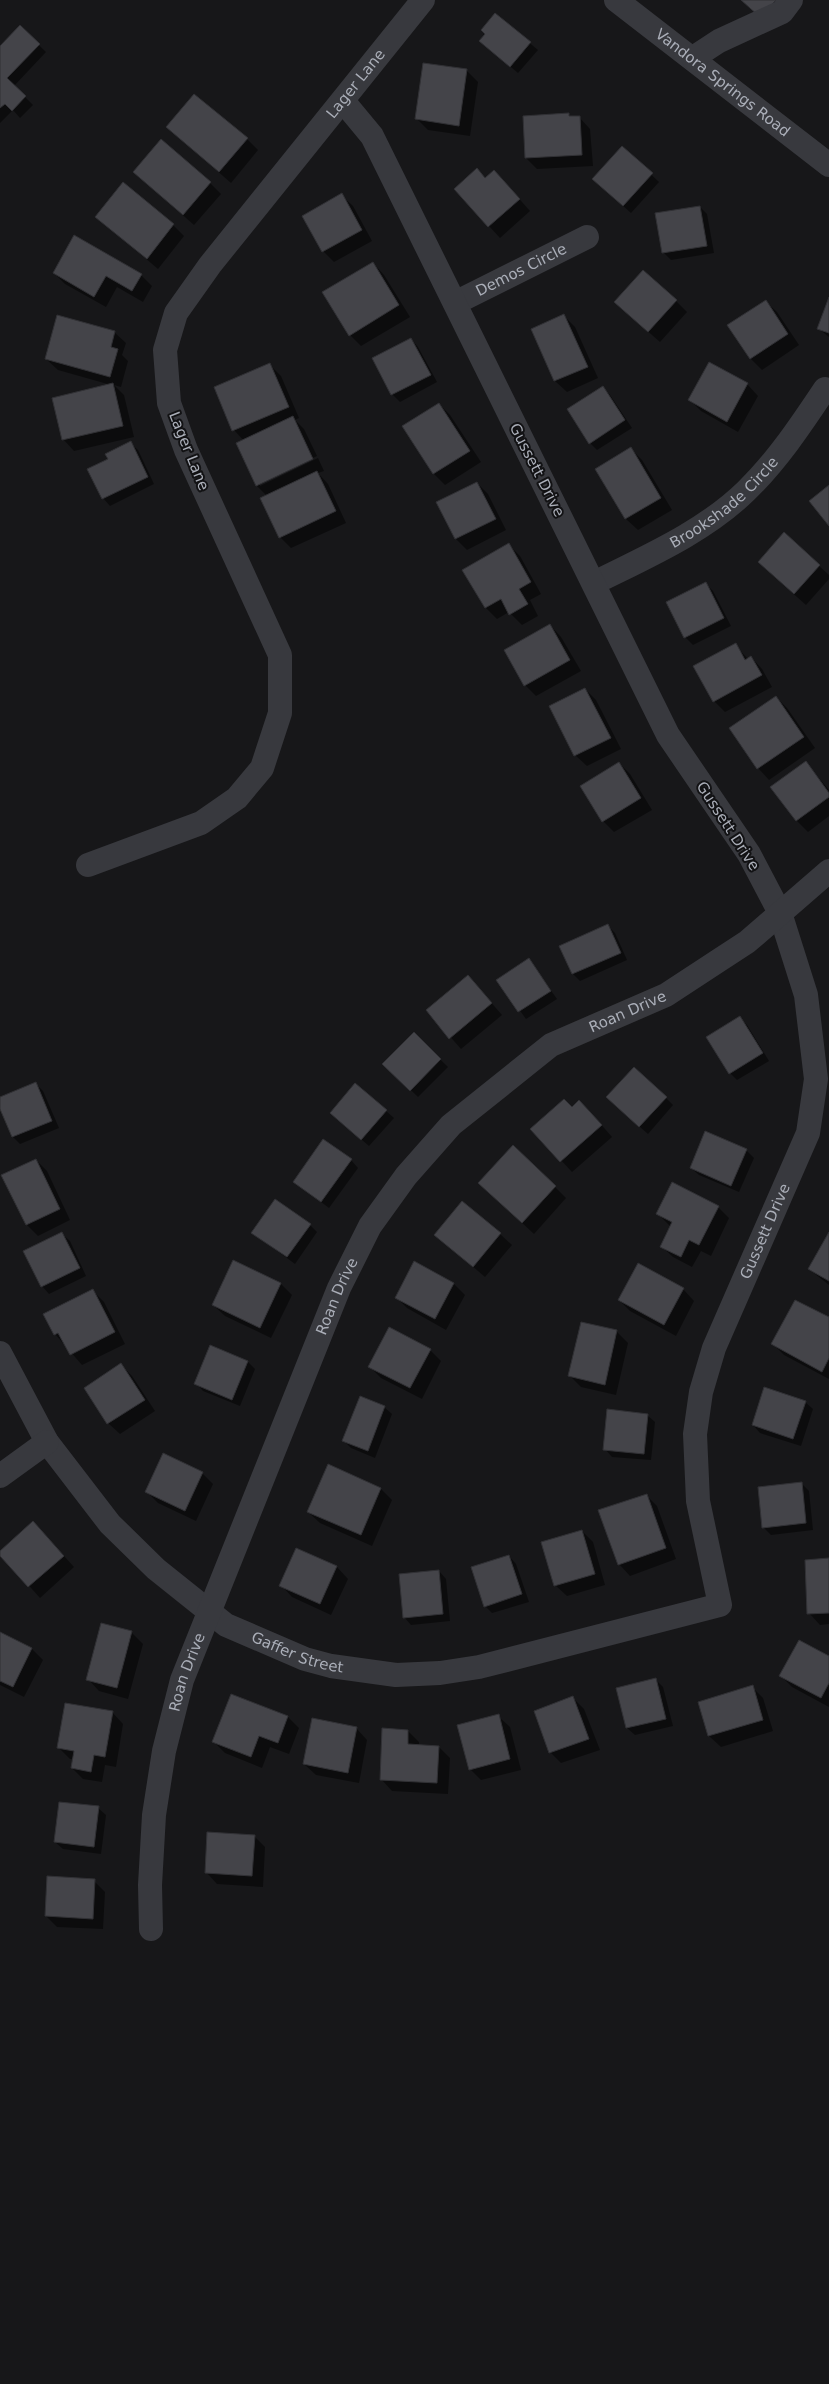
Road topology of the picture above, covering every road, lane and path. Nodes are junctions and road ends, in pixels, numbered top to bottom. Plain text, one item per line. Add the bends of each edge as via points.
1 (423, 0) edge
2 (616, 0) edge
3 (791, 0) edge
4 (693, 58) junction
5 (343, 101) junction
6 (829, 165) edge
7 (587, 237) dead end
8 (455, 303) junction
9 (825, 389) dead end
10 (594, 583) junction
11 (88, 865) dead end
12 (829, 872) edge
13 (780, 913) junction
14 (822, 1078) edge
15 (0, 1353) edge
16 (47, 1442) junction
17 (0, 1476) edge
18 (720, 1605) joint
19 (208, 1612) junction
20 (151, 1929) dead end

1 - 5 street, Lager Lane
2 - 4 street, Vandora Springs Road
3 - 4 street via 782,12 719,41
4 - 6 street, Vandora Springs Road
5 - 8 street, Gussett Drive via 372,136
5 - 11 street, Lager Lane via 204,273 176,313 165,350 169,403 186,450 280,655 280,713 262,768 237,798 201,823
7 - 8 street, Demos Circle
8 - 10 street, Gussett Drive
9 - 10 street, Brookshade Circle via 788,445 746,492 671,544
10 - 13 street, Gussett Drive via 668,735 749,854
12 - 13 street, Roan Drive
13 - 14 street, Gussett Drive via 806,995
13 - 19 street, Roan Drive via 747,942 666,995 551,1045 450,1125 406,1176 370,1226 339,1288
14 - 18 street, Gussett Drive via 808,1133 714,1348 701,1392 695,1434 698,1501
15 - 16 street, Gaffer Street
16 - 17 street
16 - 19 street, Gaffer Street via 110,1524 156,1569
18 - 19 street, Gaffer Street via 479,1667 396,1675 305,1659 226,1625
19 - 20 street, Roan Drive via 182,1680 164,1751 154,1815

